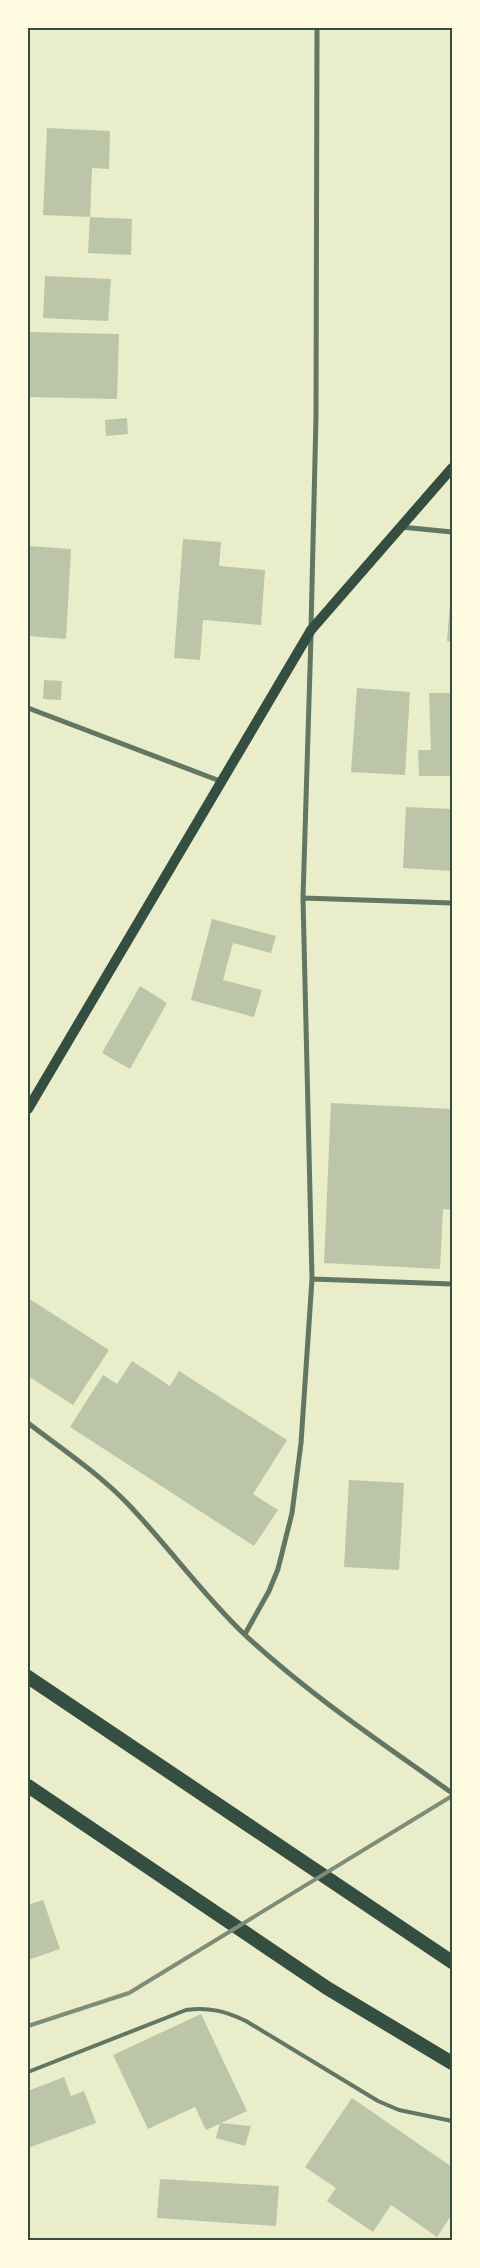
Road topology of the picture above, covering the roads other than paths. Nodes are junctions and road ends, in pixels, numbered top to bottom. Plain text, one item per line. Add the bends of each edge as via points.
1 (317, 28) edge
2 (452, 468) edge
3 (401, 527) junction
4 (452, 532) edge
5 (311, 630) junction
6 (28, 708) edge
7 (220, 780) junction
8 (302, 898) junction
9 (452, 903) edge
10 (28, 1109) edge
11 (312, 1279) junction
12 (452, 1284) edge
13 (28, 1423) edge
14 (245, 1634) junction
15 (28, 1677) edge
16 (28, 1786) edge
17 (452, 1793) edge
18 (452, 1962) edge
19 (452, 2063) edge
20 (28, 2072) edge
21 (452, 2121) edge

1 - 5 street via 316,417
2 - 3 main road
3 - 4 street
3 - 5 main road
5 - 7 main road
5 - 8 street
6 - 7 street
7 - 10 main road
8 - 9 street
8 - 11 street
11 - 12 street
11 - 14 street via 301,1443 292,1513 278,1569
13 - 14 street via 106,1482
14 - 17 street via 297,1680
15 - 18 highway
16 - 19 highway via 327,1988
20 - 21 lane via 186,2010 210,2008 246,2021 378,2101 399,2110

